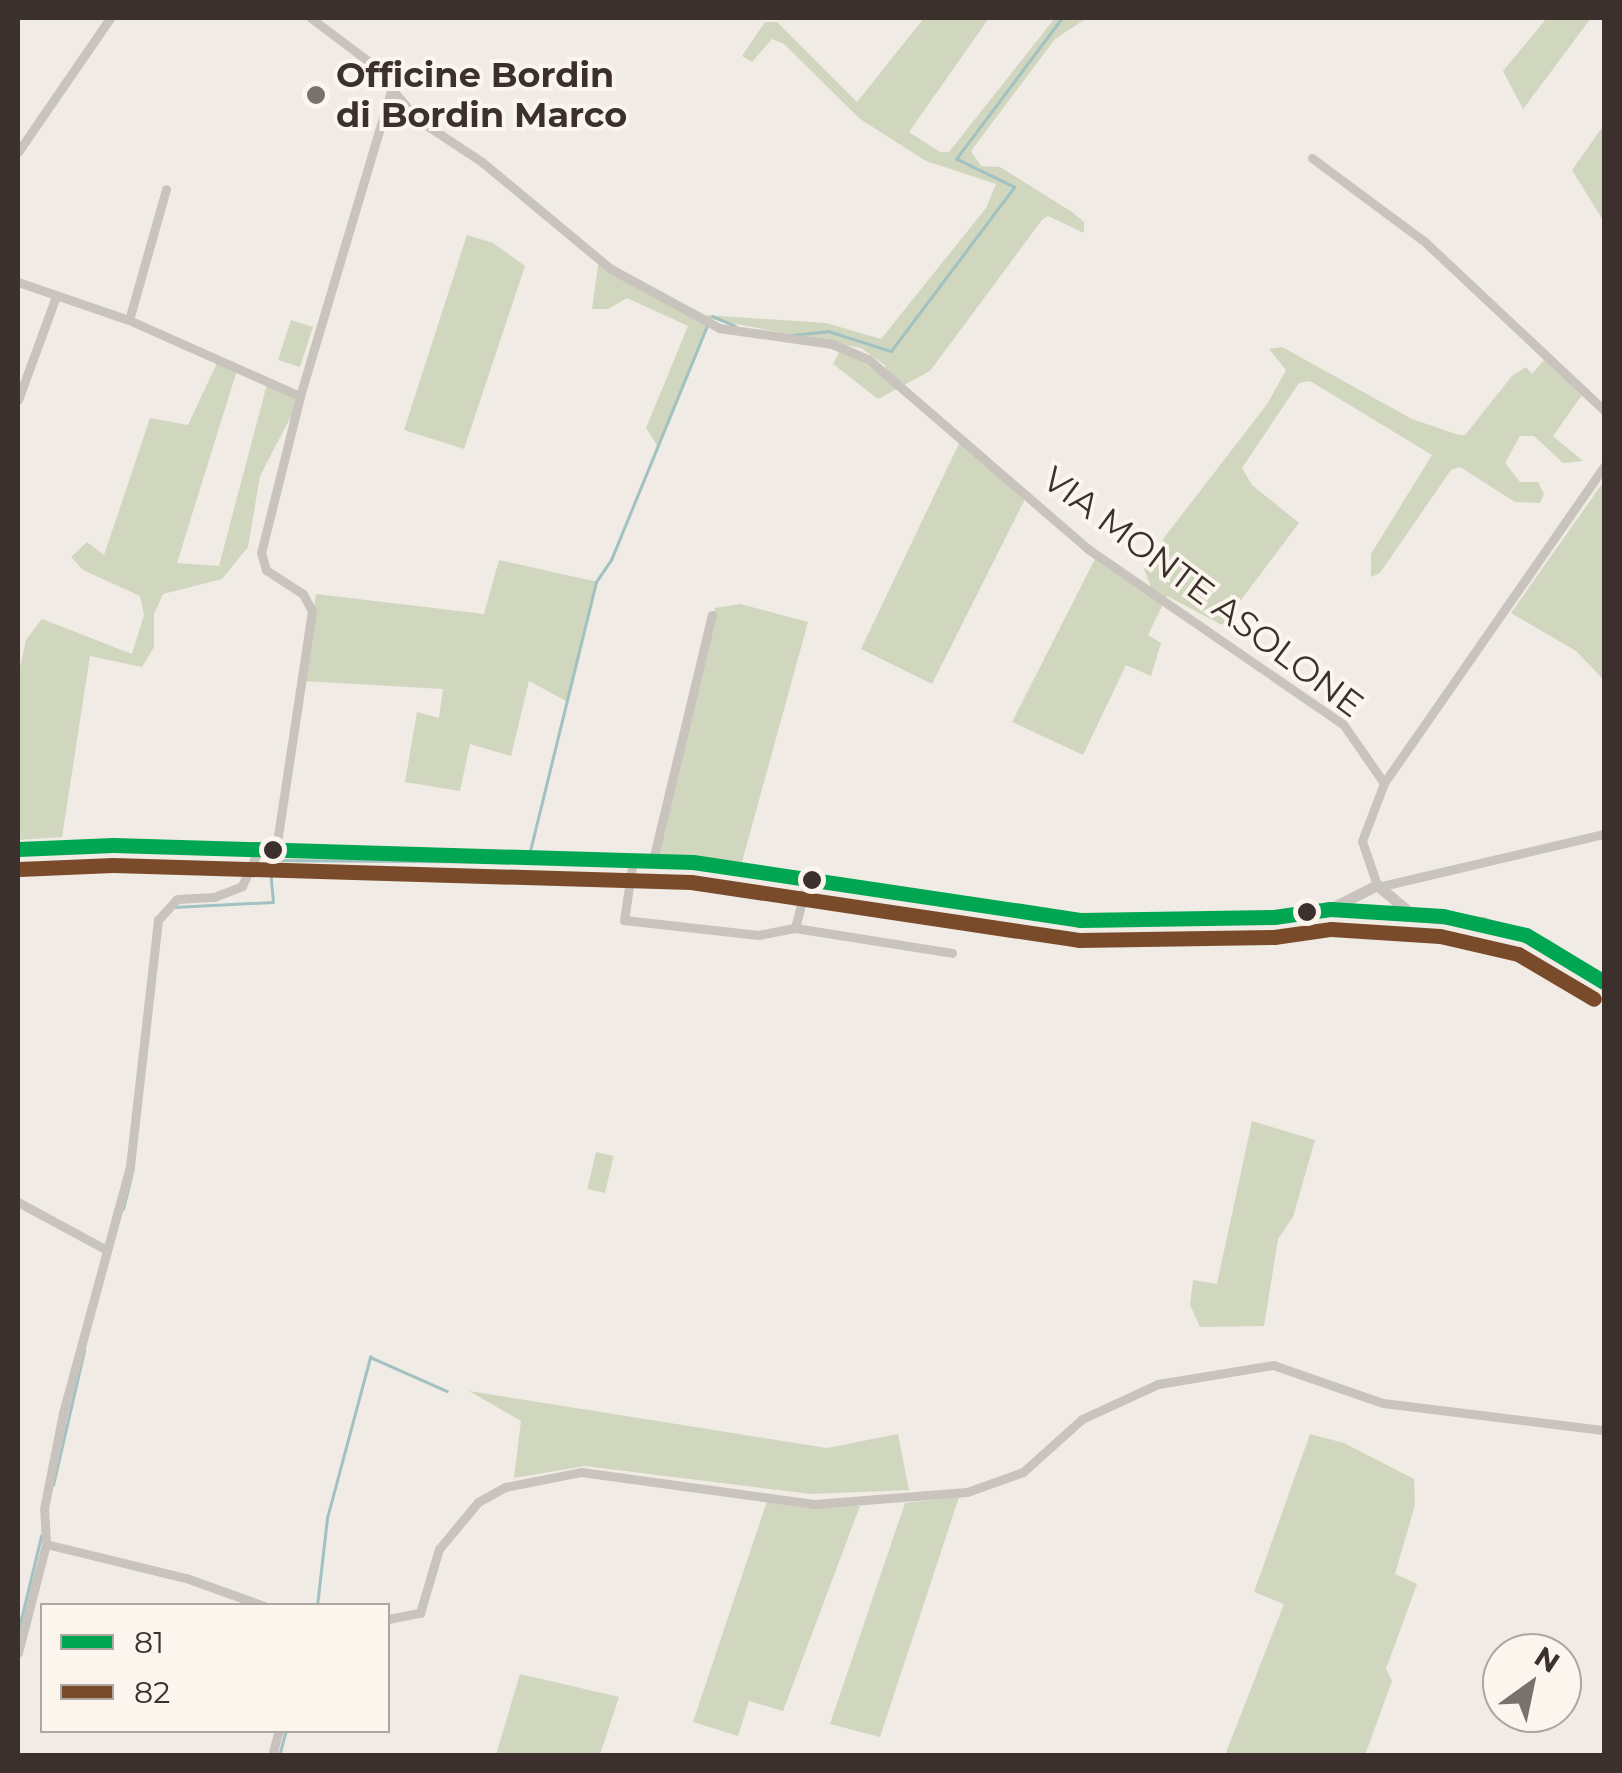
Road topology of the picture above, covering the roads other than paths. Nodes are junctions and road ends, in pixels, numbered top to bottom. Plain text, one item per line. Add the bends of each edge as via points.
1 (110, 18) edge
2 (311, 18) edge
3 (391, 91) junction
4 (18, 152) edge
5 (1312, 158) dead end
6 (166, 189) dead end
7 (18, 282) edge
8 (56, 296) junction
9 (129, 320) junction
10 (300, 396) junction
11 (18, 400) edge
12 (1604, 410) edge
13 (1604, 466) edge
14 (712, 615) dead end
15 (1384, 783) junction
16 (1604, 834) edge
17 (18, 849) edge
18 (259, 849) junction
19 (276, 849) junction
20 (633, 860) junction
21 (653, 860) junction
22 (808, 878) junction
23 (1379, 894) junction
24 (1330, 909) junction
25 (1367, 913) junction
26 (795, 928) junction
27 (952, 953) dead end
28 (1604, 982) edge
29 (18, 1202) edge
30 (105, 1249) junction
31 (1604, 1430) edge
32 (46, 1544) junction
33 (256, 1603) edge
34 (390, 1619) edge
35 (18, 1653) edge

1 - 4 street
2 - 3 street via 368,61
3 - 10 street
3 - 15 street, VIA MONTE ASOLONE via 417,119 491,170 581,248 719,328 832,344 868,360 1088,549 1343,724
5 - 12 street via 1425,242
6 - 9 street
7 - 8 street
8 - 9 street
8 - 11 street
9 - 10 street
10 - 19 street via 261,553 266,570 303,594 312,611
13 - 15 street
14 - 21 street
15 - 23 street via 1362,842
16 - 23 street via 1400,880
17 - 18 street
18 - 19 street
18 - 30 street via 242,886 214,897 177,899 158,920 130,1166
19 - 20 street
20 - 21 street
20 - 26 street via 624,920 758,935
21 - 22 street
22 - 24 street via 1080,920 1274,917
22 - 26 street
23 - 24 street
23 - 25 street
23 - 25 street
23 - 28 street via 1414,916 1503,928 1568,956
24 - 25 street
26 - 27 street
29 - 30 street
30 - 32 street via 59,1433 41,1532
31 - 34 street via 1382,1403 1273,1365 1158,1384 1082,1419 1023,1472 967,1492 814,1504 580,1472 505,1487 478,1502 440,1549 420,1613
32 - 33 street via 186,1578
32 - 35 street

